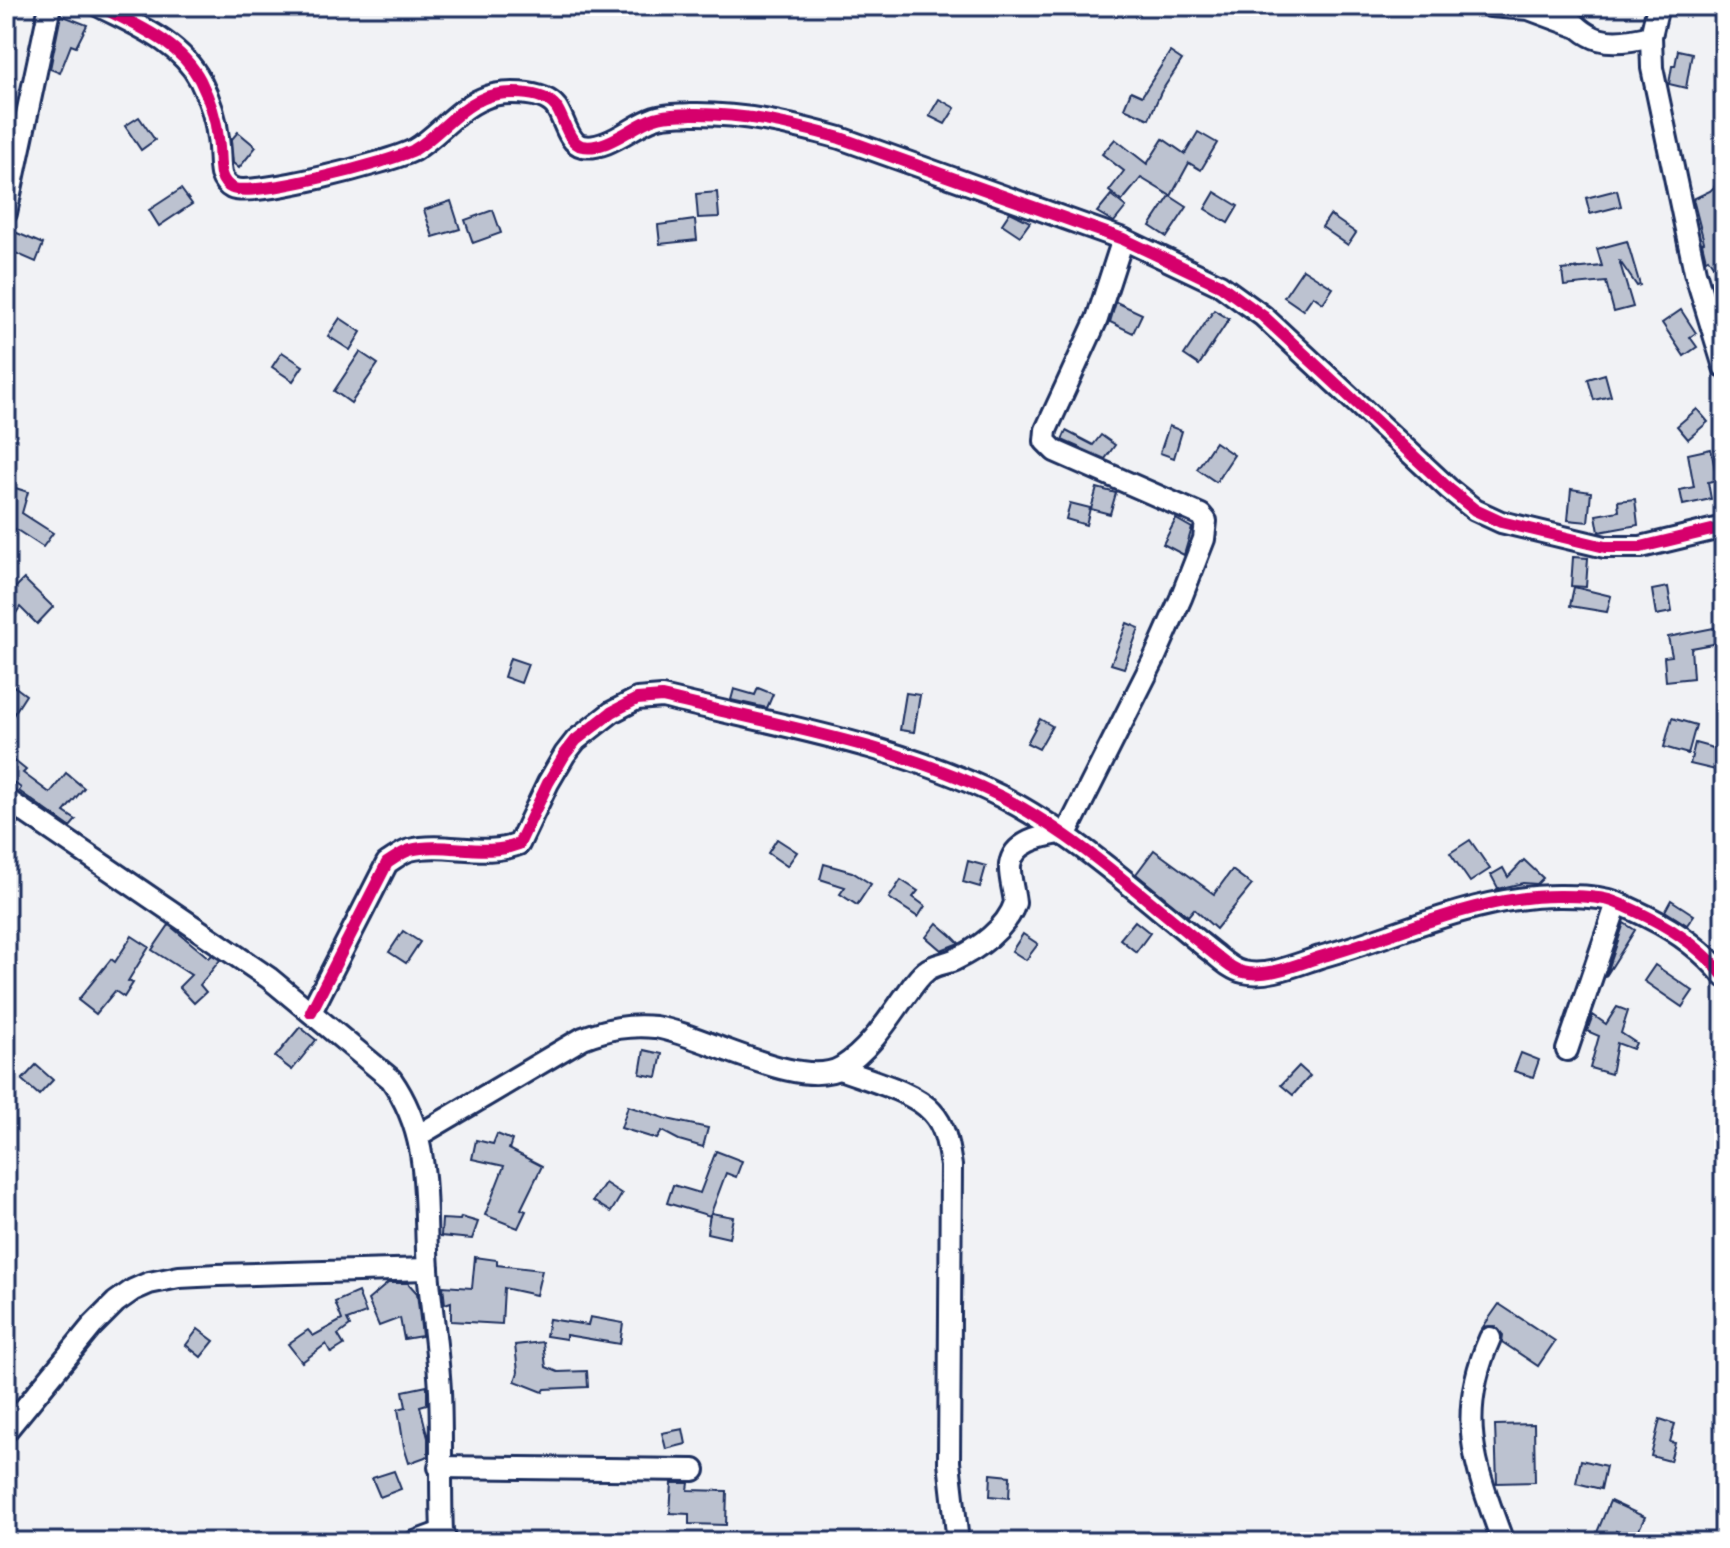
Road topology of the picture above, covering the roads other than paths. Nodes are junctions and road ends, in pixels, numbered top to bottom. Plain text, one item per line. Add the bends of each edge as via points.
1 (50, 6) edge
2 (99, 6) edge
3 (1490, 6) edge
4 (1560, 6) edge
5 (1658, 6) edge
6 (1579, 28) junction
7 (1651, 36) junction
8 (6, 213) edge
9 (1123, 239) junction
10 (1724, 367) edge
11 (1724, 527) edge
12 (6, 799) edge
13 (1063, 834) junction
14 (1617, 903) junction
15 (1724, 976) edge
16 (311, 1012) junction
17 (1567, 1050) dead end
18 (840, 1069) junction
19 (419, 1135) junction
20 (428, 1269) junction
21 (1490, 1338) dead end
22 (6, 1431) edge
23 (439, 1467) junction
24 (694, 1470) dead end
25 (445, 1537) edge
26 (415, 1542) edge
27 (958, 1542) edge
28 (1503, 1542) edge

1 - 8 street
2 - 9 street via 169,45 192,66 214,117 221,176 234,189 273,187 397,158 483,97 519,94 555,105 576,144 583,147 604,143 656,117 751,116 840,138
3 - 6 street via 1529,9
4 - 6 street
5 - 7 street
6 - 7 street via 1612,43
7 - 10 street via 1652,68 1695,272
9 - 11 street via 1220,285 1263,316 1475,510 1501,522 1605,547 1641,547
9 - 13 street via 1097,319 1045,441 1055,451 1201,515 1206,528 1154,659
12 - 16 street
13 - 14 street via 1245,973 1343,951 1504,899 1586,896
13 - 16 street via 1002,797 930,765 648,696 612,712 576,740 519,844 493,850 408,850 387,863
13 - 18 street via 1042,836 1017,849 1010,866 1015,903 998,930 968,953 926,970 865,1047
14 - 15 street via 1690,941
14 - 17 street
16 - 19 street via 391,1079
18 - 19 street via 807,1073 769,1066 678,1032 609,1028 583,1038
18 - 27 street via 909,1096 932,1111 945,1132 951,1166 949,1462
19 - 20 street
20 - 22 street via 218,1275 149,1283 116,1302 92,1326
20 - 23 street via 440,1390
21 - 28 street via 1471,1402 1472,1448
23 - 24 street
23 - 25 street
25 - 26 street

